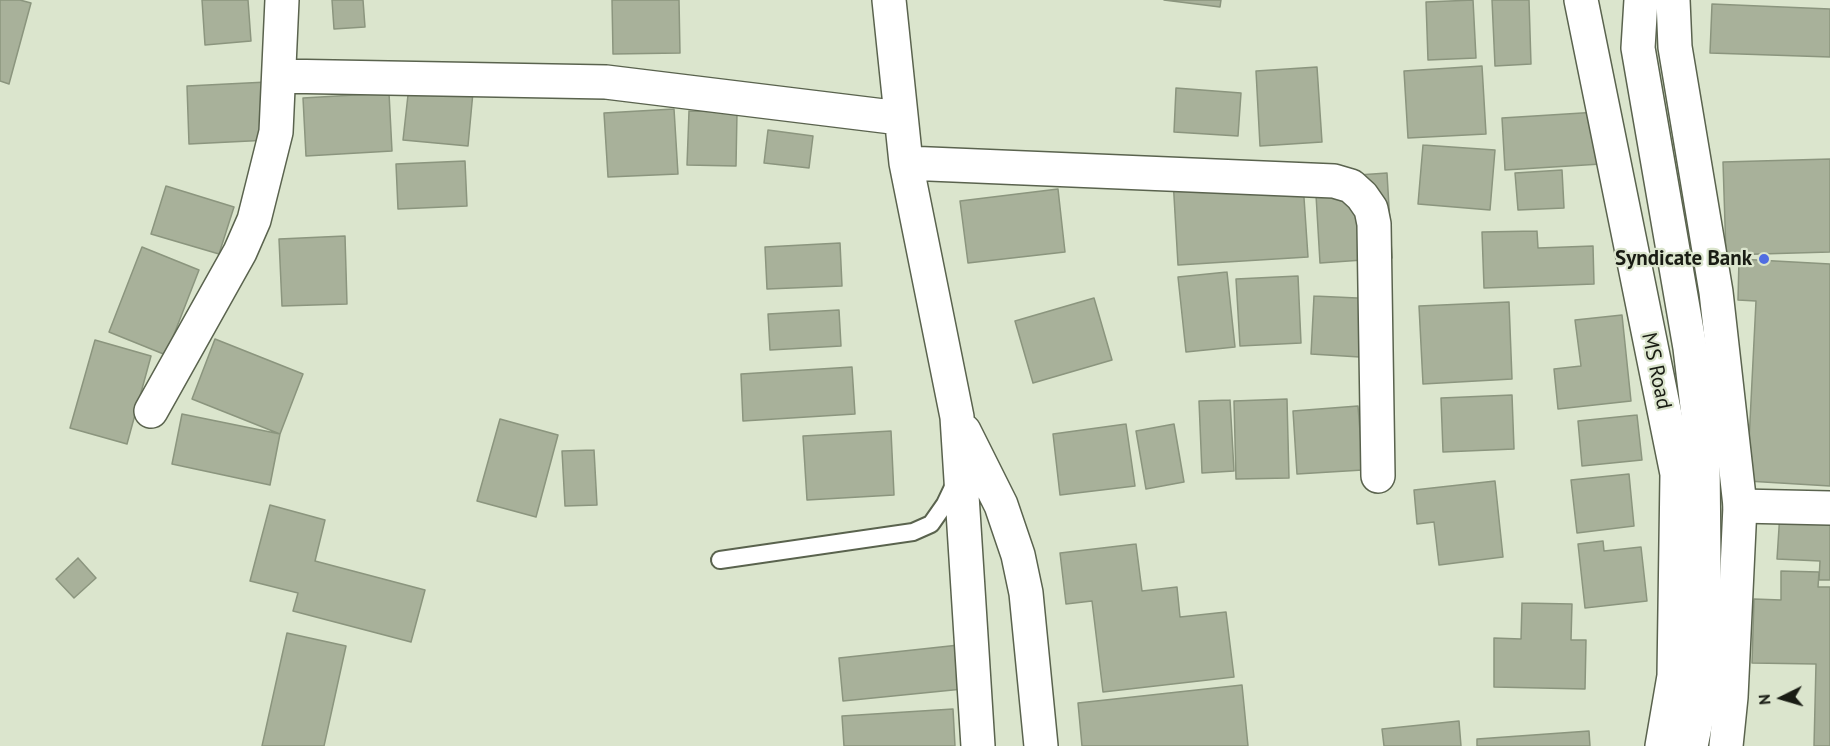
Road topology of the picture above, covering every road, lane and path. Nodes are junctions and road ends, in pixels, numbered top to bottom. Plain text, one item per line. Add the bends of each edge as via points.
1 (282, 0) edge
2 (889, 0) edge
3 (1581, 0) edge
4 (1630, 0) edge
5 (1641, 0) edge
6 (1673, 0) edge
7 (1638, 48) junction
8 (279, 76) junction
9 (900, 118) junction
10 (906, 164) junction
11 (151, 411) dead end
12 (957, 417) junction
13 (961, 471) junction
14 (1378, 476) dead end
15 (1740, 506) junction
16 (1830, 508) edge
17 (720, 560) dead end
18 (978, 746) edge
19 (1041, 746) edge
20 (1662, 746) edge
21 (1692, 746) edge
22 (1726, 746) edge

1 - 8 main road
2 - 9 main road
3 - 20 main road, MS Road via 1677,474 1674,676
4 - 7 main road
5 - 7 main road
6 - 15 main road via 1675,47 1716,292
7 - 21 main road via 1690,348 1703,456 1705,677
8 - 9 main road via 606,82
8 - 11 main road via 276,132 254,220
9 - 10 main road
10 - 12 main road
10 - 14 main road via 1334,181 1351,186 1371,209 1374,224
12 - 13 main road
12 - 19 main road via 1001,505 1018,555 1026,593
13 - 17 lane via 932,524 913,532
13 - 18 main road
15 - 16 main road
15 - 22 main road

